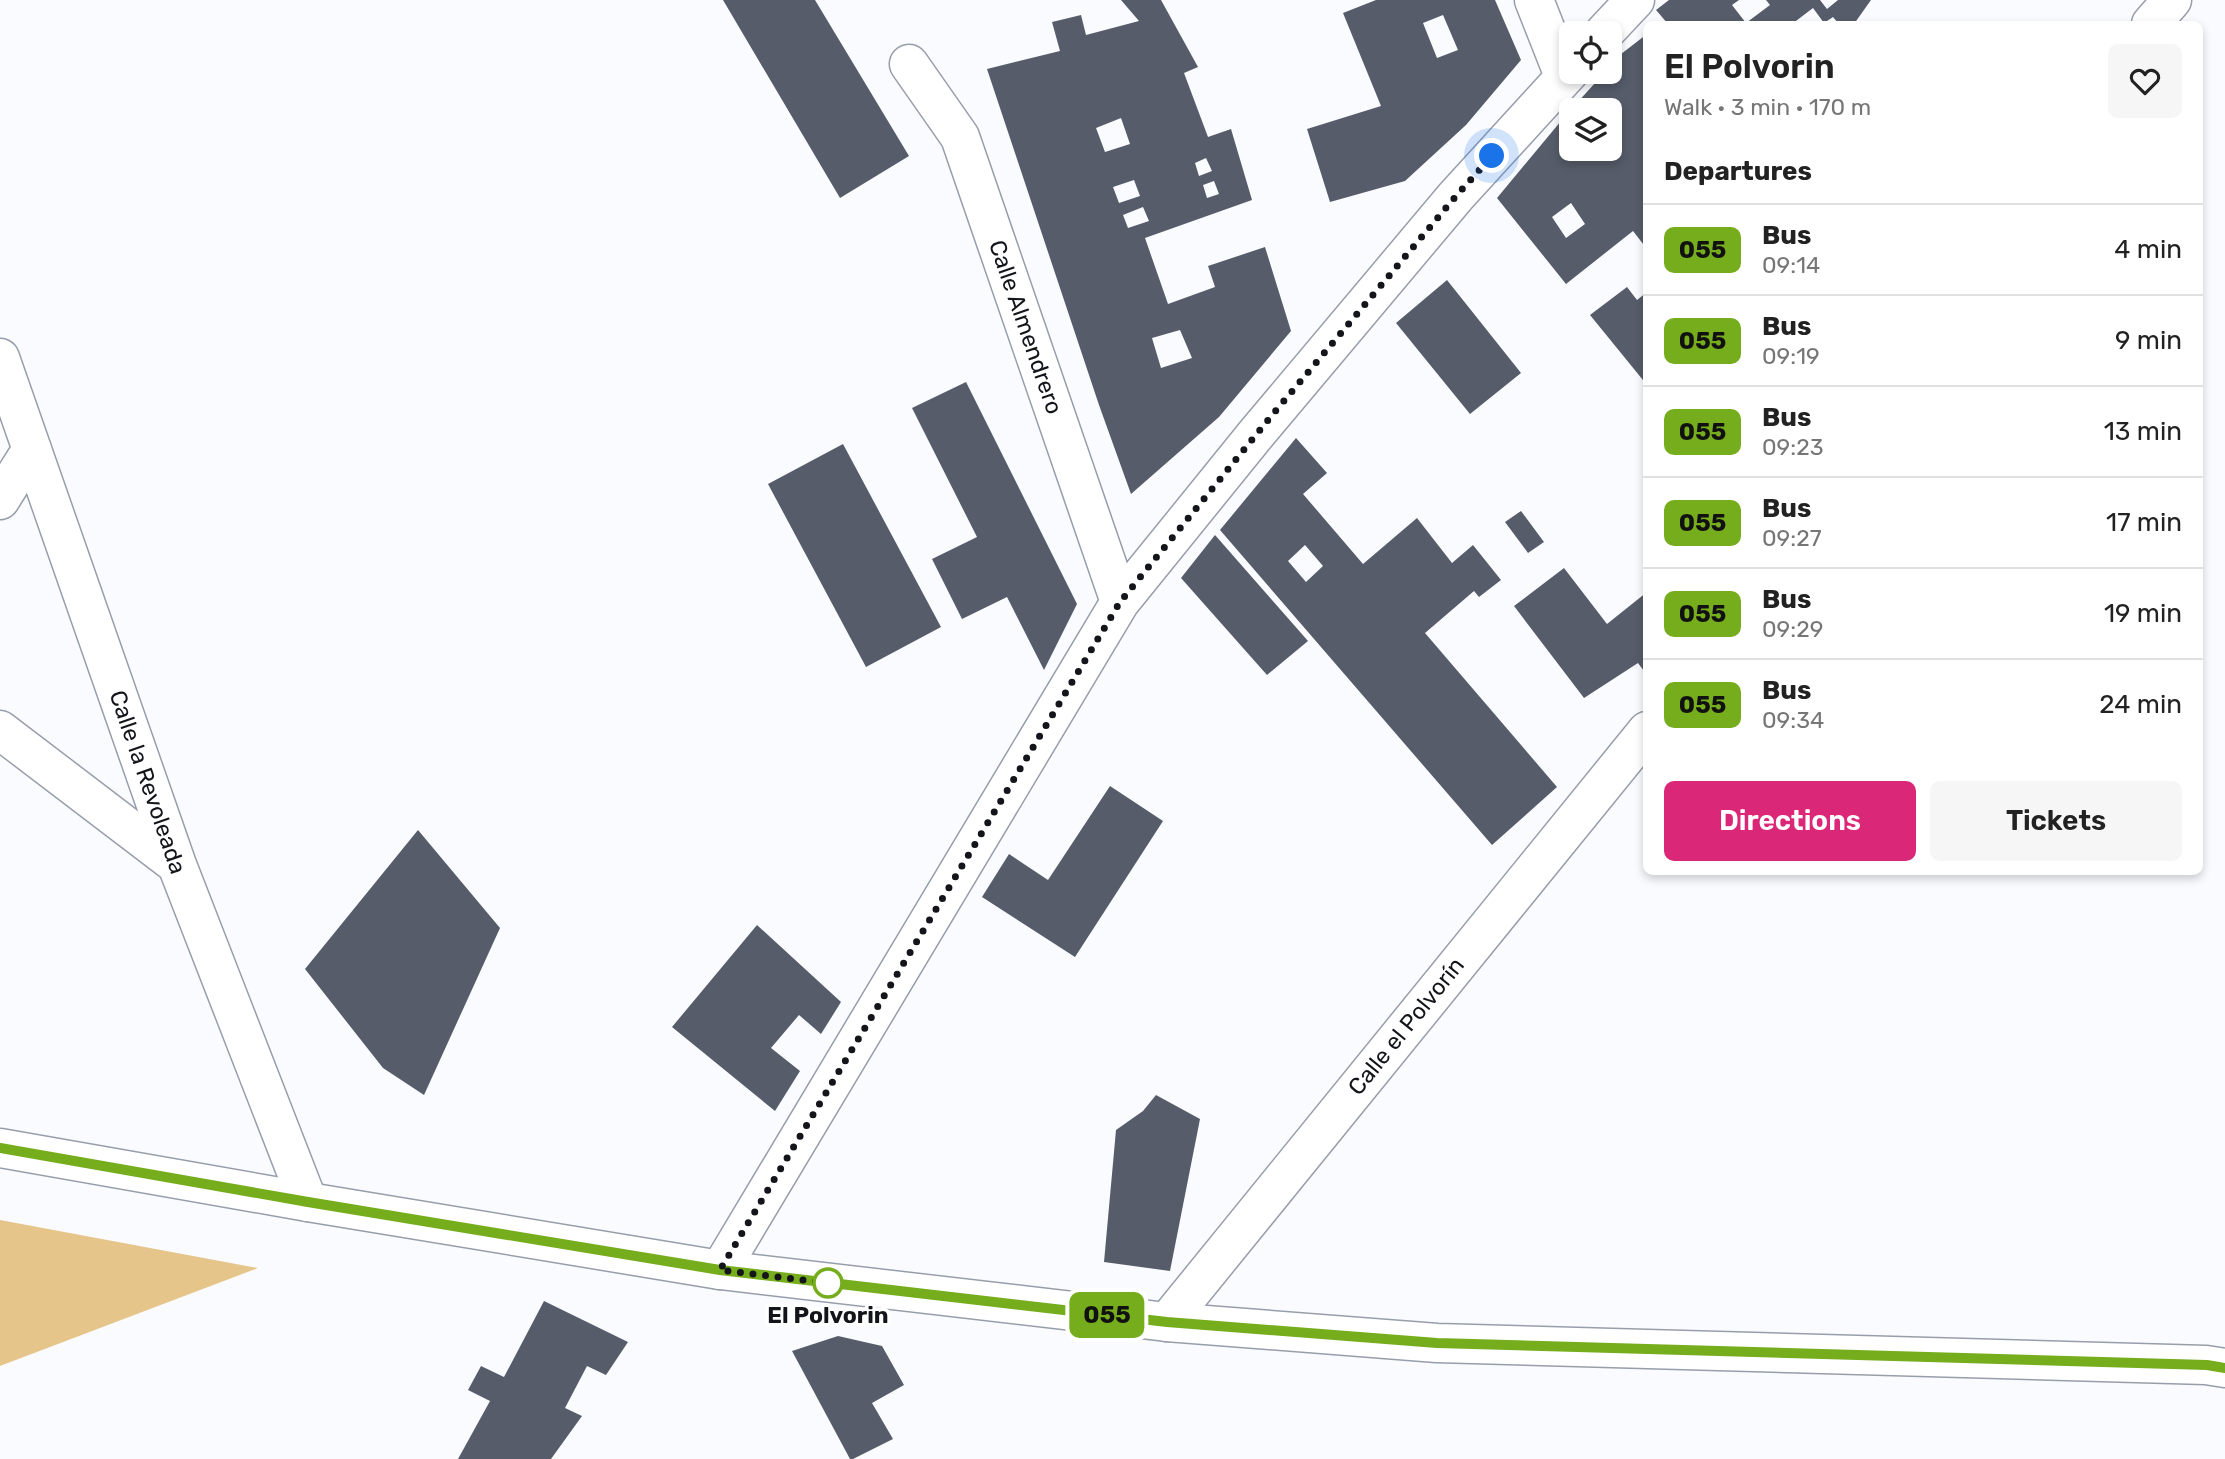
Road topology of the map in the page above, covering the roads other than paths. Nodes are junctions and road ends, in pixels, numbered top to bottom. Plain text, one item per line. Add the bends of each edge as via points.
1 (1534, 0) edge
2 (1634, 0) edge
3 (2172, 0) edge
4 (1615, 21) edge
5 (2154, 21) edge
6 (1559, 53) edge
7 (909, 64) dead end
8 (1559, 82) edge
9 (0, 358) edge
10 (32, 449) junction
11 (0, 500) edge
12 (1120, 602) junction
13 (0, 730) edge
14 (1643, 736) edge
15 (177, 866) junction
16 (0, 1148) edge
17 (308, 1202) junction
18 (720, 1270) junction
19 (1167, 1322) junction
20 (2225, 1368) edge

1 - 6 street
2 - 4 street
3 - 5 street
7 - 12 street, Calle Almendrero via 960,136
8 - 12 street via 1456,196
9 - 10 street, Calle la Revoleada
10 - 11 street
10 - 15 street, Calle la Revoleada
12 - 18 street
13 - 15 street
14 - 19 street, Calle el Polvorín
15 - 17 street, Calle la Revoleada
16 - 17 street
17 - 18 street
18 - 19 street
19 - 20 street via 1437,1343

